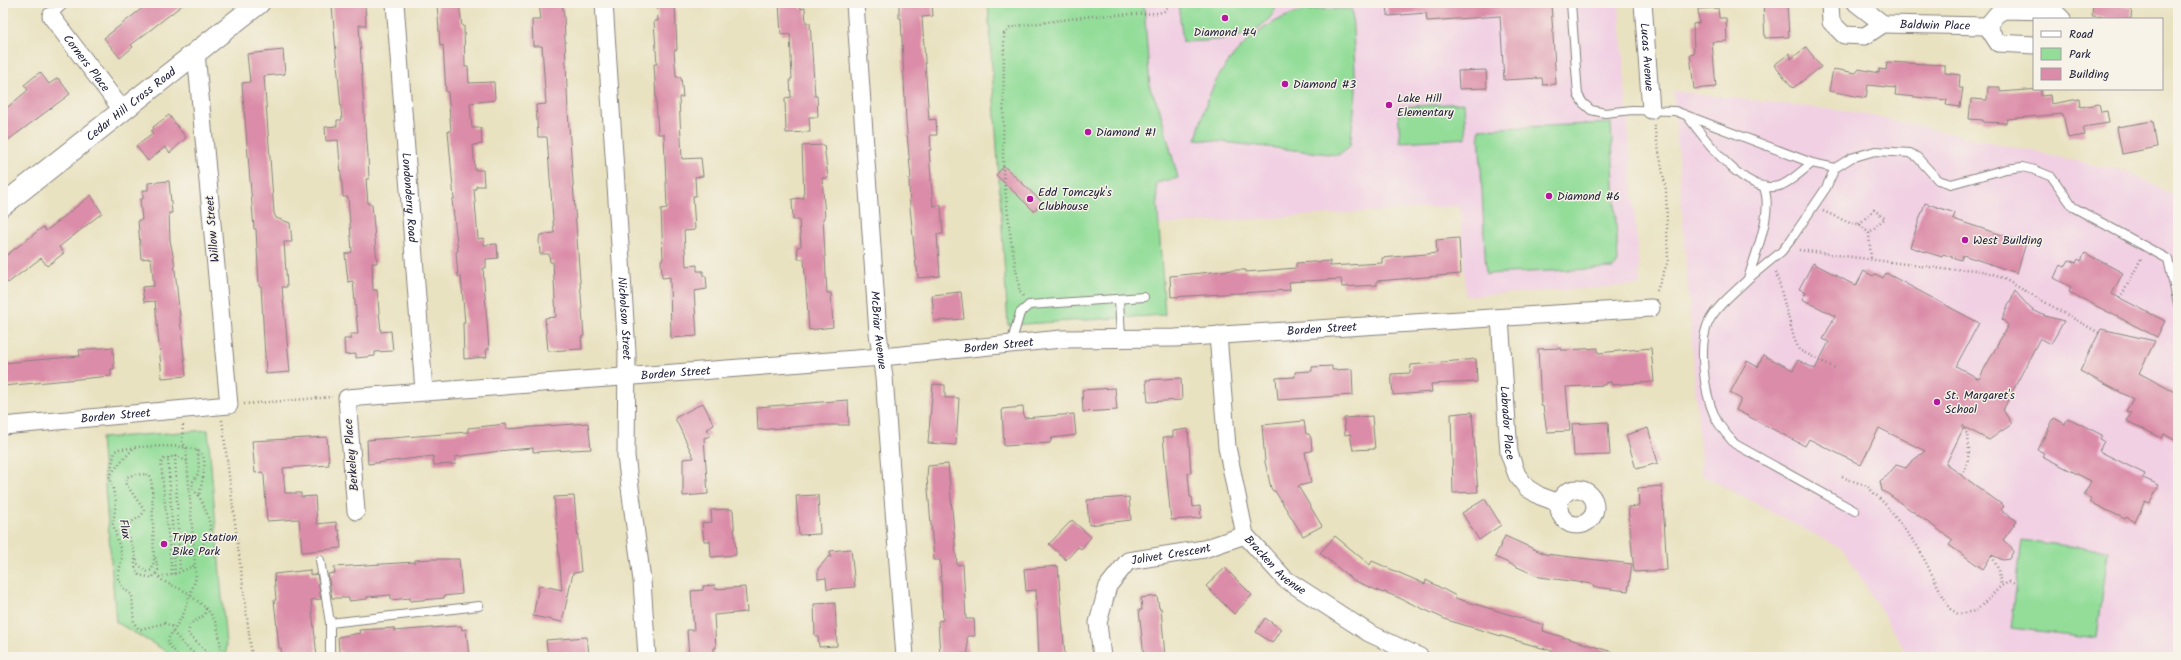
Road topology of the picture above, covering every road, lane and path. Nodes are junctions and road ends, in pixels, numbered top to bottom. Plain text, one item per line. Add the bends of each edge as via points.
1 (65, 3) edge
2 (259, 3) edge
3 (395, 3) edge
4 (604, 3) edge
5 (855, 3) edge
6 (1168, 3) edge
7 (1571, 3) edge
8 (1643, 3) edge
9 (1830, 3) edge
10 (1856, 3) edge
11 (51, 16) joint
12 (2061, 18) edge
13 (1883, 24) junction
14 (1986, 26) junction
15 (2033, 45) edge
16 (196, 53) junction
17 (1651, 110) junction
18 (123, 111) junction
19 (1688, 117) junction
20 (1812, 162) junction
21 (1835, 168) junction
22 (1763, 186) junction
23 (3, 205) edge
24 (1813, 207) junction
25 (1859, 224) junction
26 (1869, 233) junction
27 (1784, 248) junction
28 (2147, 248) junction
29 (1871, 259) junction
30 (1772, 260) junction
31 (1748, 279) junction
32 (1144, 297) dead end
33 (1118, 299) junction
34 (2120, 299) dead end
35 (2178, 304) edge
36 (1029, 305) junction
37 (1651, 308) joint
38 (1500, 318) junction
39 (2099, 333) dead end
40 (1218, 335) junction
41 (1121, 338) junction
42 (1011, 345) junction
43 (882, 356) junction
44 (1835, 368) dead end
45 (627, 376) junction
46 (424, 391) junction
47 (347, 398) junction
48 (225, 406) junction
49 (184, 408) junction
50 (1963, 425) dead end
51 (3, 426) edge
52 (186, 447) junction
53 (134, 448) junction
54 (196, 449) junction
55 (175, 456) junction
56 (168, 457) junction
57 (187, 462) junction
58 (1962, 476) dead end
59 (1842, 477) dead end
60 (110, 478) junction
61 (200, 496) junction
62 (1559, 503) dead end
63 (356, 511) dead end
64 (1855, 511) dead end
65 (1245, 535) junction
66 (154, 552) junction
67 (194, 552) junction
68 (135, 556) junction
69 (1992, 556) dead end
70 (320, 560) dead end
71 (195, 564) junction
72 (180, 571) junction
73 (156, 574) junction
74 (173, 574) junction
75 (159, 577) junction
76 (2016, 584) dead end
77 (2001, 586) junction
78 (191, 595) junction
79 (480, 606) dead end
80 (206, 608) junction
81 (330, 623) junction
82 (176, 628) junction
83 (173, 632) junction
84 (180, 657) edge
85 (197, 657) edge
86 (206, 657) edge
87 (223, 657) edge
88 (252, 657) edge
89 (330, 657) edge
90 (647, 657) edge
91 (905, 657) edge
92 (1102, 657) edge
93 (1420, 657) edge

1 - 11 lane
2 - 16 street, Cedar Hill Cross Road
3 - 46 street, Londonderry Road
4 - 45 street, Nicholson Street
5 - 43 street, McBriar Avenue via 878,333
6 - 36 path via 1168,7 1159,13 1091,16 1011,28 1004,34 1004,179 1020,292
7 - 17 lane via 1578,95 1582,103 1591,110 1605,113
8 - 17 street, Lucas Avenue
9 - 13 street, Baldwin Place via 1831,22 1844,35 1864,36
10 - 13 street, Baldwin Place
11 - 18 street, Corners Place
12 - 14 street, Baldwin Place via 2054,11 2004,10 1996,14
13 - 14 street, Baldwin Place
14 - 15 street, Baldwin Place via 1998,43
16 - 18 street, Cedar Hill Cross Road
16 - 48 street, Willow Street
17 - 19 lane via 1675,111
17 - 37 path via 1666,190 1668,261
18 - 23 street, Cedar Hill Cross Road
19 - 20 lane
19 - 22 lane via 1736,172
20 - 21 lane
20 - 22 lane via 1781,185
21 - 24 lane via 1833,177
21 - 28 lane via 1863,153 1899,151 1917,157 1938,180 1951,184 2022,167 2052,177 2073,207
22 - 31 lane via 1767,194 1767,211
24 - 25 path via 1850,223
24 - 27 lane
25 - 26 path
25 - 26 path via 1874,210 1885,218
26 - 29 path
27 - 29 path
27 - 30 lane
28 - 34 path
28 - 35 lane via 2168,259
29 - 39 path via 1951,270 1984,270
30 - 31 lane
30 - 44 path via 1794,338 1800,350
31 - 64 lane via 1711,316 1704,332 1704,368 1715,417 1735,444
32 - 33 lane
33 - 36 lane
33 - 41 lane
36 - 42 lane via 1020,313
37 - 38 street, Borden Street
38 - 40 street, Borden Street
38 - 62 street, Labrador Place via 1509,453 1517,475 1527,488
40 - 41 street, Borden Street
40 - 65 street, Bracken Avenue via 1226,447
41 - 42 street, Borden Street via 1061,339
42 - 43 street, Borden Street
43 - 45 street, Borden Street
43 - 91 street, McBriar Avenue
45 - 46 street, Borden Street
45 - 90 street, Nicholson Street via 626,456 642,581
46 - 47 street, Borden Street
47 - 48 path
47 - 63 street, Berkeley Place
48 - 49 street, Borden Street
48 - 88 path
49 - 51 street, Borden Street
49 - 52 path via 182,442
50 - 58 path via 1970,443
52 - 53 path
52 - 54 path
52 - 57 path
53 - 60 path via 115,468
53 - 60 path via 115,451
54 - 61 path via 201,452 204,462
54 - 61 path via 198,474 192,481 193,489
55 - 56 path
55 - 57 path
55 - 72 path
56 - 74 path
56 - 74 path via 161,463
57 - 67 path
59 - 77 path via 1867,486 1881,500 1918,546 1950,608 1958,614 1976,611
60 - 82 path, Flux via 116,502 113,524 122,556 118,578 123,588 132,595 134,623 138,628 165,623
61 - 67 path via 209,518 208,535 205,543
65 - 92 street, Jolivet Crescent via 1204,549 1128,561 1108,586 1098,622
65 - 93 street, Bracken Avenue via 1285,579 1369,633
66 - 68 path via 153,568 149,572 141,570
66 - 68 path via 152,480 149,475 133,475 127,478 127,487 144,510 141,516 130,522 126,528
66 - 73 path via 158,566
67 - 71 path
68 - 73 path via 135,567 139,575 147,578
69 - 77 path via 1999,570
70 - 81 lane
71 - 72 path
71 - 78 path via 196,578
72 - 74 path
73 - 75 path
74 - 75 path
75 - 78 path
76 - 77 path via 2009,582
78 - 80 path
78 - 82 path
79 - 81 lane
80 - 86 path via 204,616 190,624 187,631 189,637 207,652
80 - 87 path via 218,629
81 - 89 lane
82 - 83 path
83 - 84 path via 168,644
83 - 85 path

